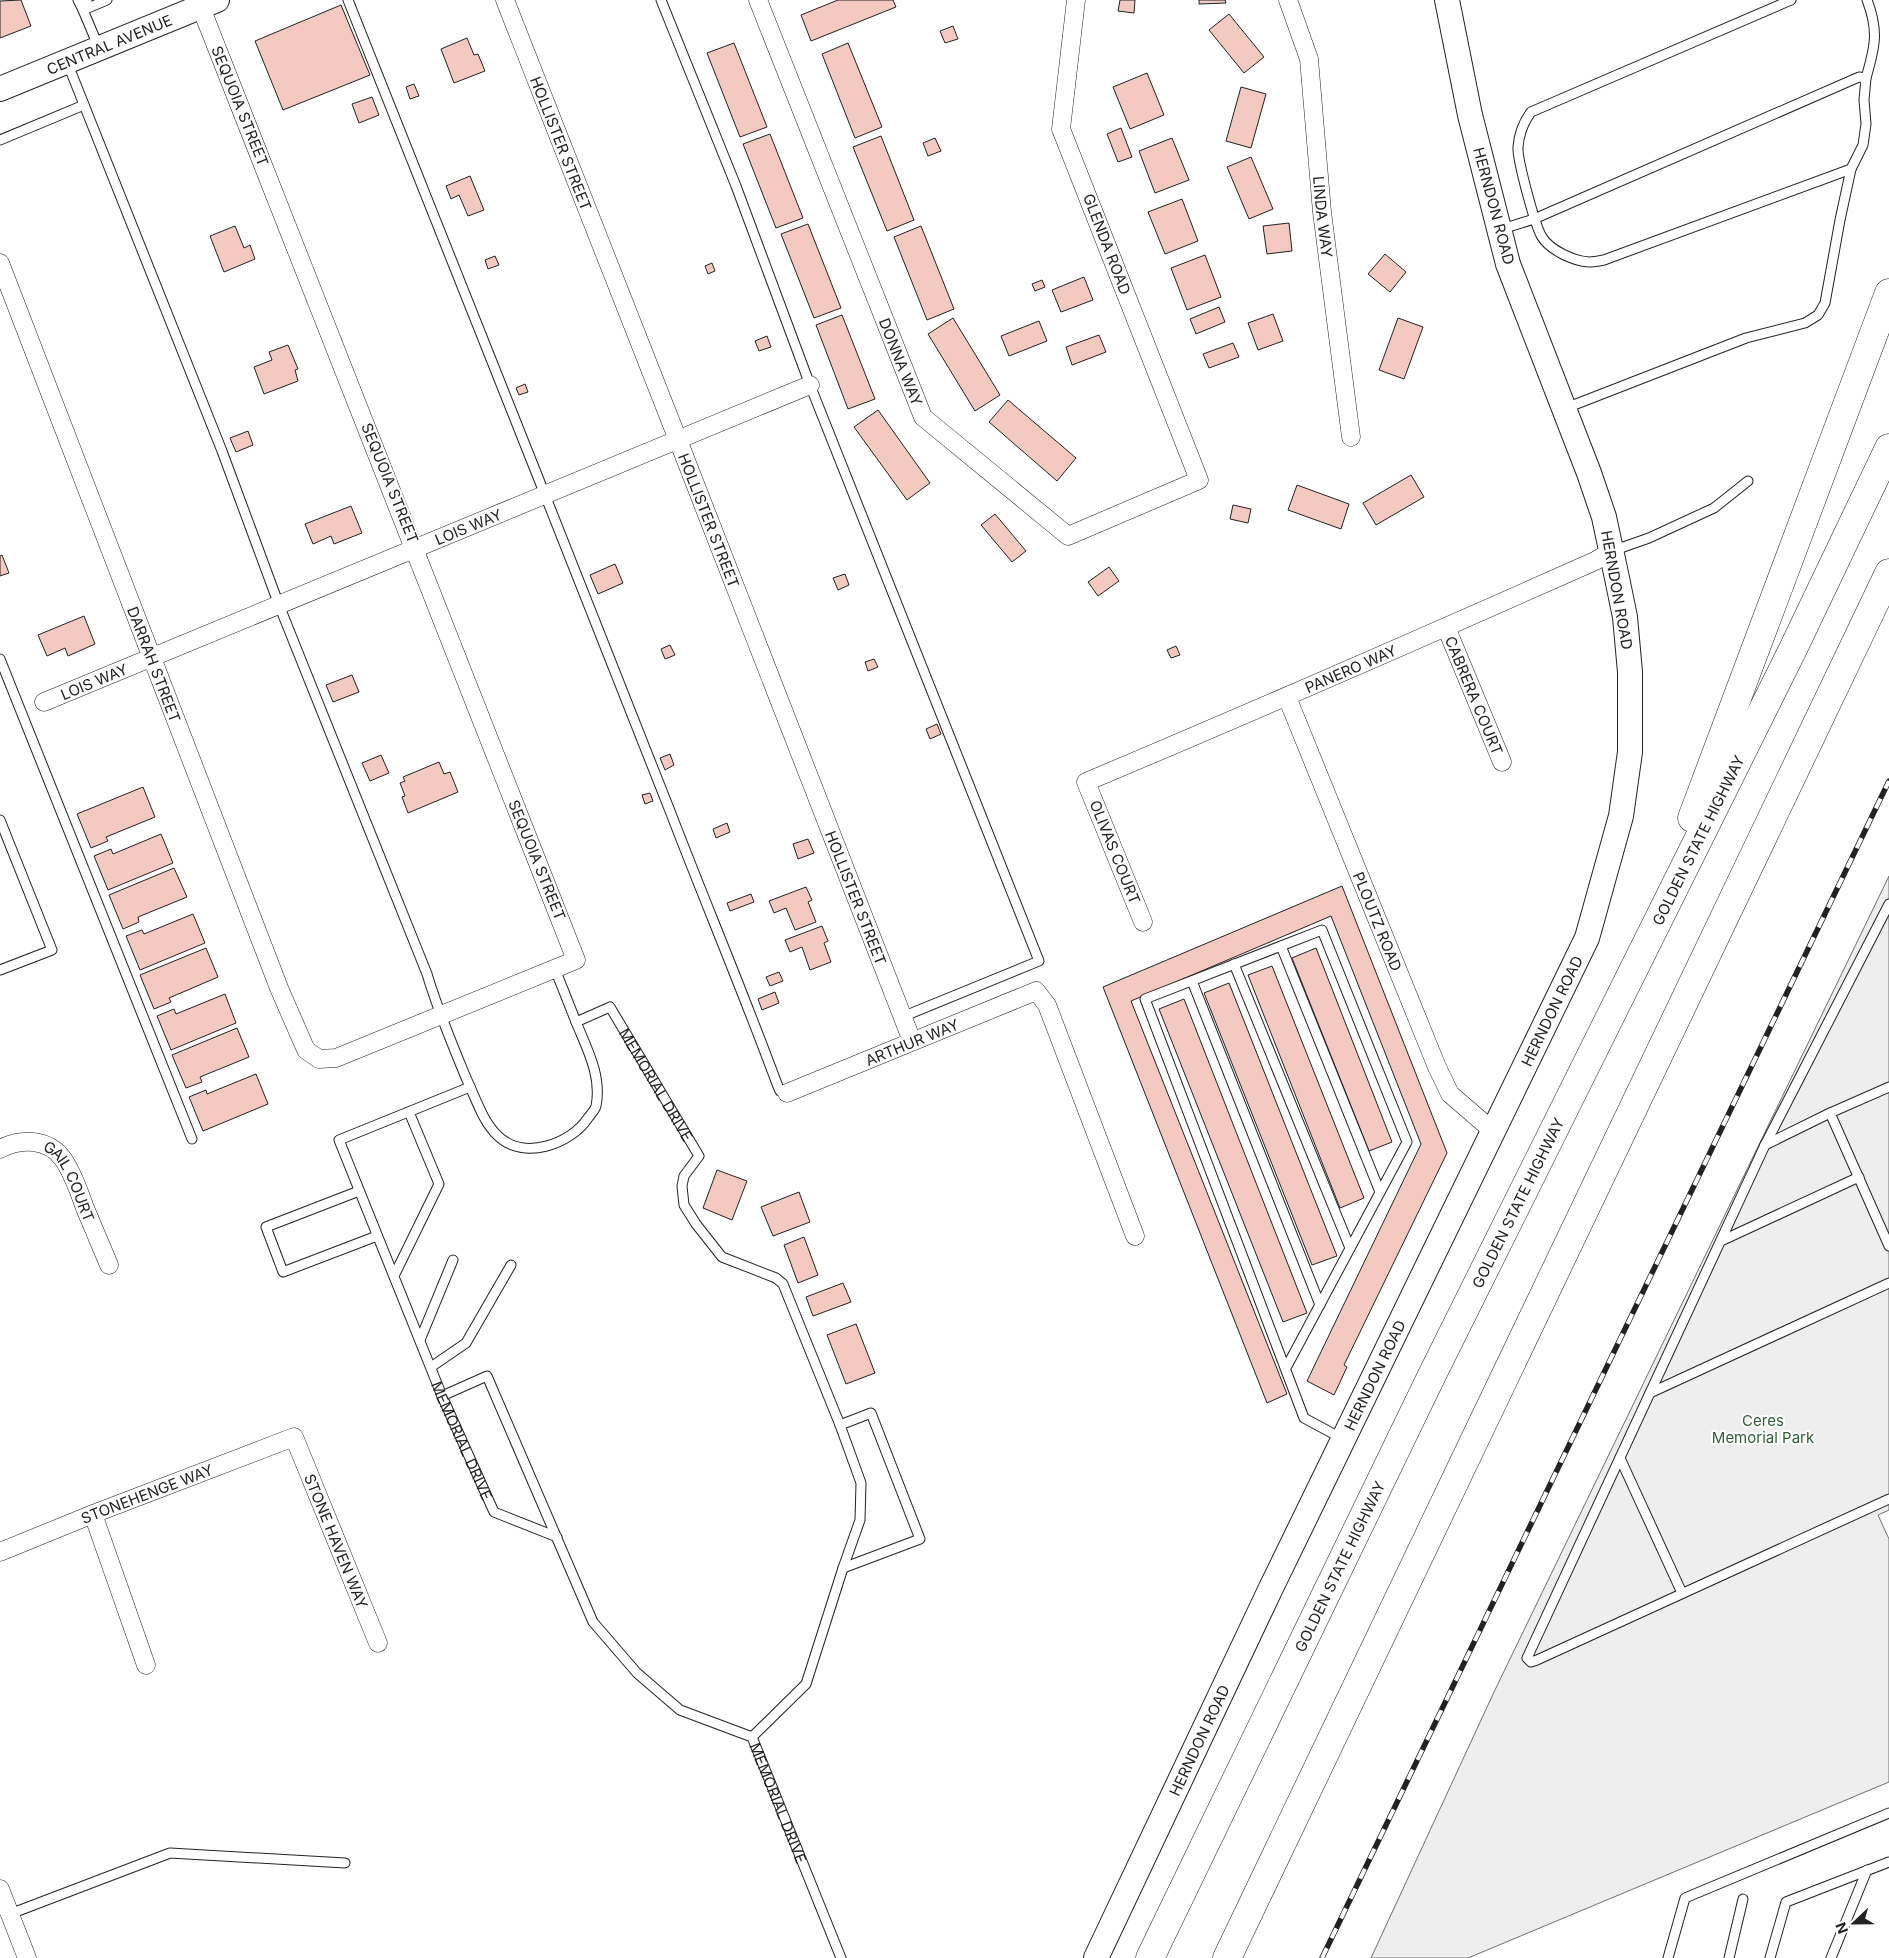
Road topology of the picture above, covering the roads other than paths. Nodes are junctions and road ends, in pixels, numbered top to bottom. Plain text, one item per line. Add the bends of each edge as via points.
1 (78, 0) edge
2 (87, 0) edge
3 (107, 0) edge
4 (348, 0) edge
5 (505, 0) edge
6 (661, 0) edge
7 (758, 0) edge
8 (1076, 0) edge
9 (1288, 0) edge
10 (1447, 0) edge
11 (1791, 0) edge
12 (1867, 0) edge
13 (205, 2) edge
14 (83, 10) junction
15 (99, 49) junction
16 (67, 62) junction
17 (1866, 78) junction
18 (0, 89) edge
19 (84, 106) junction
20 (0, 140) edge
21 (1851, 169) junction
22 (1534, 218) junction
23 (1499, 230) junction
24 (0, 263) edge
25 (1889, 293) edge
26 (810, 385) junction
27 (1564, 409) junction
28 (1351, 437) dead end
29 (678, 440) junction
30 (1889, 448) edge
31 (1199, 480) joint
32 (1748, 481) dead end
33 (545, 495) junction
34 (416, 548) junction
35 (1612, 551) junction
36 (1889, 573) edge
37 (279, 605) junction
38 (1446, 628) junction
39 (152, 656) junction
40 (0, 659) edge
41 (1287, 697) junction
42 (44, 702) dead end
43 (1502, 762) dead end
44 (1086, 782) joint
45 (0, 820) edge
46 (1889, 904) edge
47 (1143, 922) dead end
48 (1281, 946) junction
49 (1638, 960) junction
50 (1234, 964) junction
51 (555, 969) junction
52 (0, 970) edge
53 (1192, 981) junction
54 (439, 1015) junction
55 (902, 1017) junction
56 (576, 1022) junction
57 (912, 1041) junction
58 (470, 1087) junction
59 (1889, 1087) edge
60 (788, 1093) joint
61 (409, 1112) junction
62 (1830, 1113) junction
63 (1494, 1130) junction
64 (192, 1139) dead end
65 (1765, 1145) junction
66 (0, 1149) edge
67 (1859, 1177) junction
68 (359, 1192) junction
69 (1380, 1192) junction
70 (378, 1236) junction
71 (1135, 1236) dead end
72 (1721, 1240) junction
73 (1889, 1246) edge
74 (1350, 1248) junction
75 (453, 1260) dead end
76 (109, 1265) dead end
77 (511, 1265) dead end
78 (394, 1276) junction
79 (1889, 1283) edge
80 (1320, 1305) junction
81 (420, 1340) junction
82 (431, 1367) junction
83 (1286, 1368) junction
84 (1650, 1393) junction
85 (442, 1396) junction
86 (840, 1425) junction
87 (294, 1437) joint
88 (1344, 1440) junction
89 (1620, 1458) junction
90 (1889, 1498) edge
91 (92, 1514) junction
92 (557, 1537) junction
93 (0, 1552) edge
94 (843, 1568) junction
95 (1682, 1594) junction
96 (378, 1643) dead end
97 (146, 1665) dead end
98 (752, 1737) junction
99 (1889, 1813) edge
100 (1889, 1862) edge
101 (345, 1863) dead end
102 (1867, 1870) junction
103 (0, 1890) edge
104 (1743, 1899) dead end
105 (10, 1914) junction
106 (27, 1958) edge
107 (841, 1958) edge
108 (1096, 1958) edge
109 (1150, 1958) edge
110 (1227, 1958) edge
111 (1668, 1958) edge
112 (1729, 1958) edge
113 (1770, 1958) edge
114 (1831, 1958) edge

1 - 14 lane
2 - 14 lane
3 - 14 lane
4 - 33 lane
5 - 29 street, HOLLISTER STREET
6 - 26 lane via 736,186
7 - 31 street, DONNA WAY via 923,417 1068,536
8 - 31 street, GLENDA ROAD via 1062,129
9 - 28 street, LINDA WAY via 1309,60 1322,212
10 - 23 street, HERNDON ROAD via 1470,116
11 - 22 lane via 1531,112 1521,126 1518,149
12 - 17 lane via 1874,18 1875,46
13 - 15 street, CENTRAL AVENUE
13 - 34 street, SEQUOIA STREET
14 - 15 lane
15 - 16 street, CENTRAL AVENUE
16 - 18 street, CENTRAL AVENUE
16 - 19 lane
17 - 21 lane via 1863,145
17 - 22 lane via 1859,77
19 - 20 lane
19 - 37 lane via 215,433
21 - 22 lane via 1604,260 1587,262 1553,248 1542,237
21 - 27 lane via 1825,303 1818,315 1805,323 1746,338
22 - 23 lane
23 - 27 street, HERNDON ROAD via 1508,264
24 - 39 street, DARRAH STREET
25 - 49 highway
26 - 29 street, LOIS WAY
26 - 55 lane via 1039,961
27 - 35 street, HERNDON ROAD via 1604,517
29 - 33 street, LOIS WAY
29 - 55 street, HOLLISTER STREET
30 - 49 highway, GOLDEN STATE HIGHWAY
32 - 35 lane via 1714,508
33 - 34 street, LOIS WAY
33 - 60 lane via 777,1084 780,1091
34 - 37 street, LOIS WAY
34 - 51 street, SEQUOIA STREET via 576,960
35 - 38 street, PANERO WAY via 1595,562
35 - 63 street, HERNDON ROAD via 1625,617 1630,672 1630,752 1622,816 1587,938
36 - 110 highway
37 - 39 street, LOIS WAY
37 - 54 lane via 427,974
38 - 41 street, PANERO WAY
38 - 43 street, CABRERA COURT
39 - 42 street, LOIS WAY
39 - 54 street, DARRAH STREET via 279,988 306,1050 319,1059 336,1058
40 - 64 lane
41 - 44 street, PANERO WAY
41 - 63 street, PLOUTZ ROAD via 1437,1067 1450,1094
44 - 47 street, OLIVAS COURT
45 - 52 lane via 52,950
46 - 65 lane
48 - 50 lane
48 - 69 lane
48 - 69 lane via 1322,930 1400,1123 1407,1142
49 - 109 highway, GOLDEN STATE HIGHWAY
50 - 53 lane
50 - 74 lane
51 - 54 street
51 - 56 lane
53 - 80 lane
53 - 83 lane via 1145,999
54 - 58 lane
55 - 57 street, HOLLISTER STREET
56 - 58 lane via 598,1083 596,1108 583,1126 564,1140 529,1149 499,1138 486,1122
56 - 86 lane, MEMORIAL DRIVE via 610,1007 700,1156 684,1176 684,1205 722,1257 770,1275 783,1284
57 - 60 street, ARTHUR WAY
57 - 71 street, ARTHUR WAY via 1036,991 1047,1005
58 - 61 lane, MEMORIAL DRIVE
59 - 62 lane
61 - 68 lane, MEMORIAL DRIVE via 339,1140
61 - 78 lane via 438,1184
62 - 65 lane
62 - 67 lane
63 - 88 street, HERNDON ROAD
65 - 72 lane
66 - 76 street, GAIL COURT via 29,1141 38,1142 59,1154 72,1176
67 - 72 lane
67 - 73 lane
68 - 70 lane, MEMORIAL DRIVE
68 - 70 lane via 266,1227 283,1272
69 - 74 lane
70 - 78 lane, MEMORIAL DRIVE
72 - 84 lane
74 - 80 lane
75 - 81 lane
77 - 82 lane via 466,1343
78 - 81 lane, MEMORIAL DRIVE
79 - 84 lane
80 - 83 lane
81 - 82 lane, MEMORIAL DRIVE
82 - 85 lane, MEMORIAL DRIVE
83 - 88 lane via 1304,1418
84 - 89 lane
85 - 92 lane, MEMORIAL DRIVE via 494,1512
85 - 92 lane via 487,1376
86 - 94 lane via 861,1483 860,1520
86 - 94 lane via 871,1413 920,1539
87 - 91 street, STONEHENGE WAY
87 - 96 street, STONE HAVEN WAY
88 - 108 street, HERNDON ROAD
89 - 95 lane
89 - 95 lane via 1527,1658 1531,1662 1537,1660
90 - 95 lane
91 - 93 street, STONEHENGE WAY
91 - 97 street
92 - 98 lane, MEMORIAL DRIVE via 593,1622 637,1673 680,1710
94 - 98 lane via 806,1684
98 - 107 lane, MEMORIAL DRIVE
99 - 111 lane via 1685,1898
100 - 102 lane
101 - 105 lane via 170,1853
102 - 113 lane via 1786,1902
102 - 114 lane
103 - 105 street
104 - 112 lane
105 - 106 street

